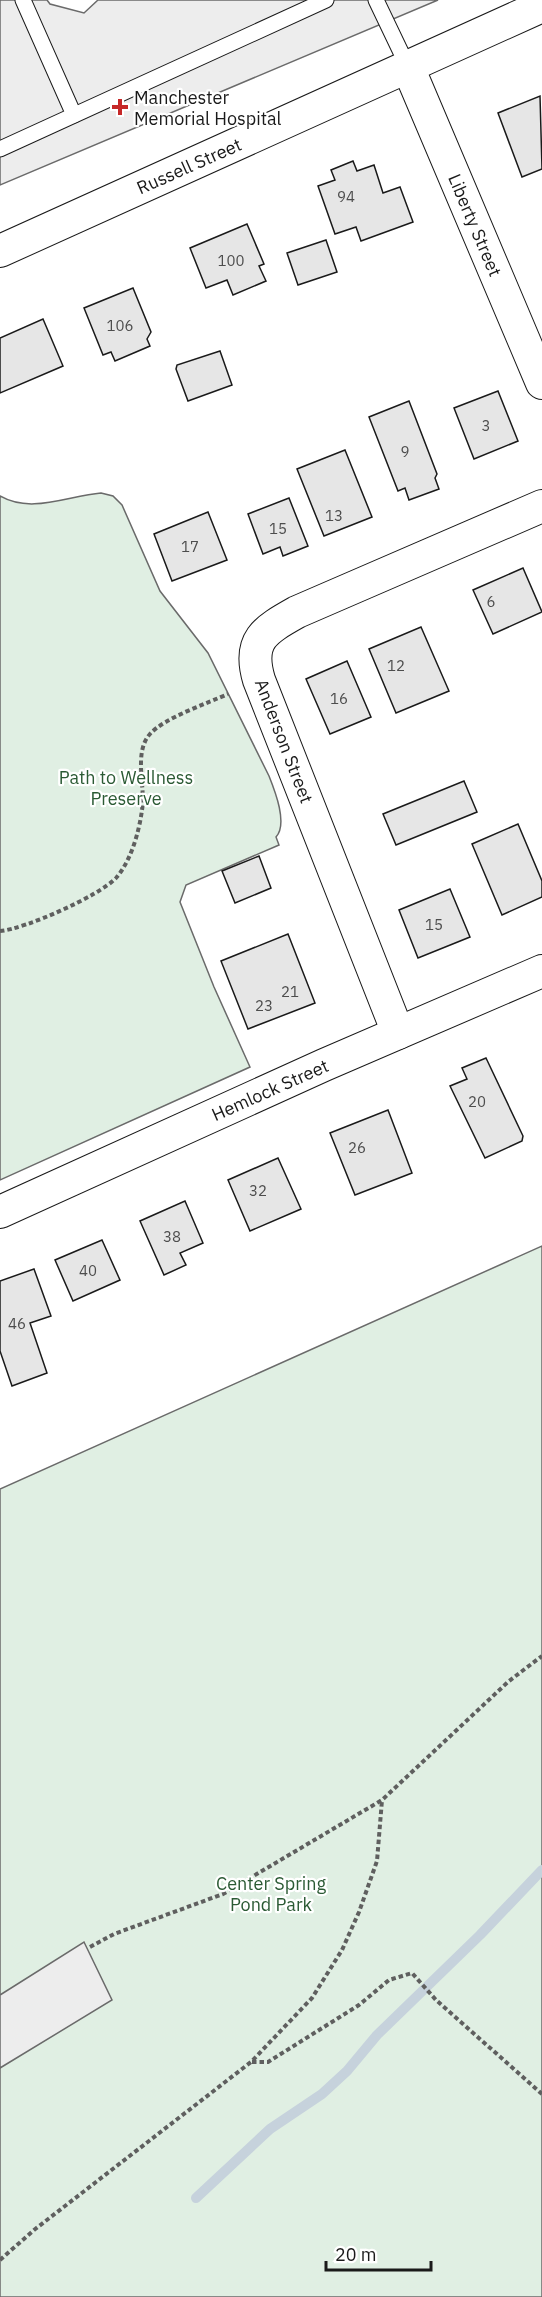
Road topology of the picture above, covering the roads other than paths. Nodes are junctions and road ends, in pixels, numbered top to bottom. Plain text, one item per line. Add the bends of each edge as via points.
1 (23, 0) edge
2 (326, 0) edge
3 (376, 0) edge
4 (542, 6) edge
5 (408, 67) junction
6 (74, 116) junction
7 (0, 149) edge
8 (0, 251) edge
9 (542, 384) edge
10 (542, 506) edge
11 (542, 971) edge
12 (398, 1033) junction
13 (0, 1212) edge

1 - 6 lane
2 - 6 lane
3 - 5 lane
4 - 5 street, Russell Street
5 - 8 street, Russell Street
5 - 9 street, Liberty Street
6 - 7 lane
10 - 12 street, Anderson Street via 297,612 266,629 257,646 254,664 260,681
11 - 12 street, Hemlock Street
12 - 13 street, Hemlock Street

